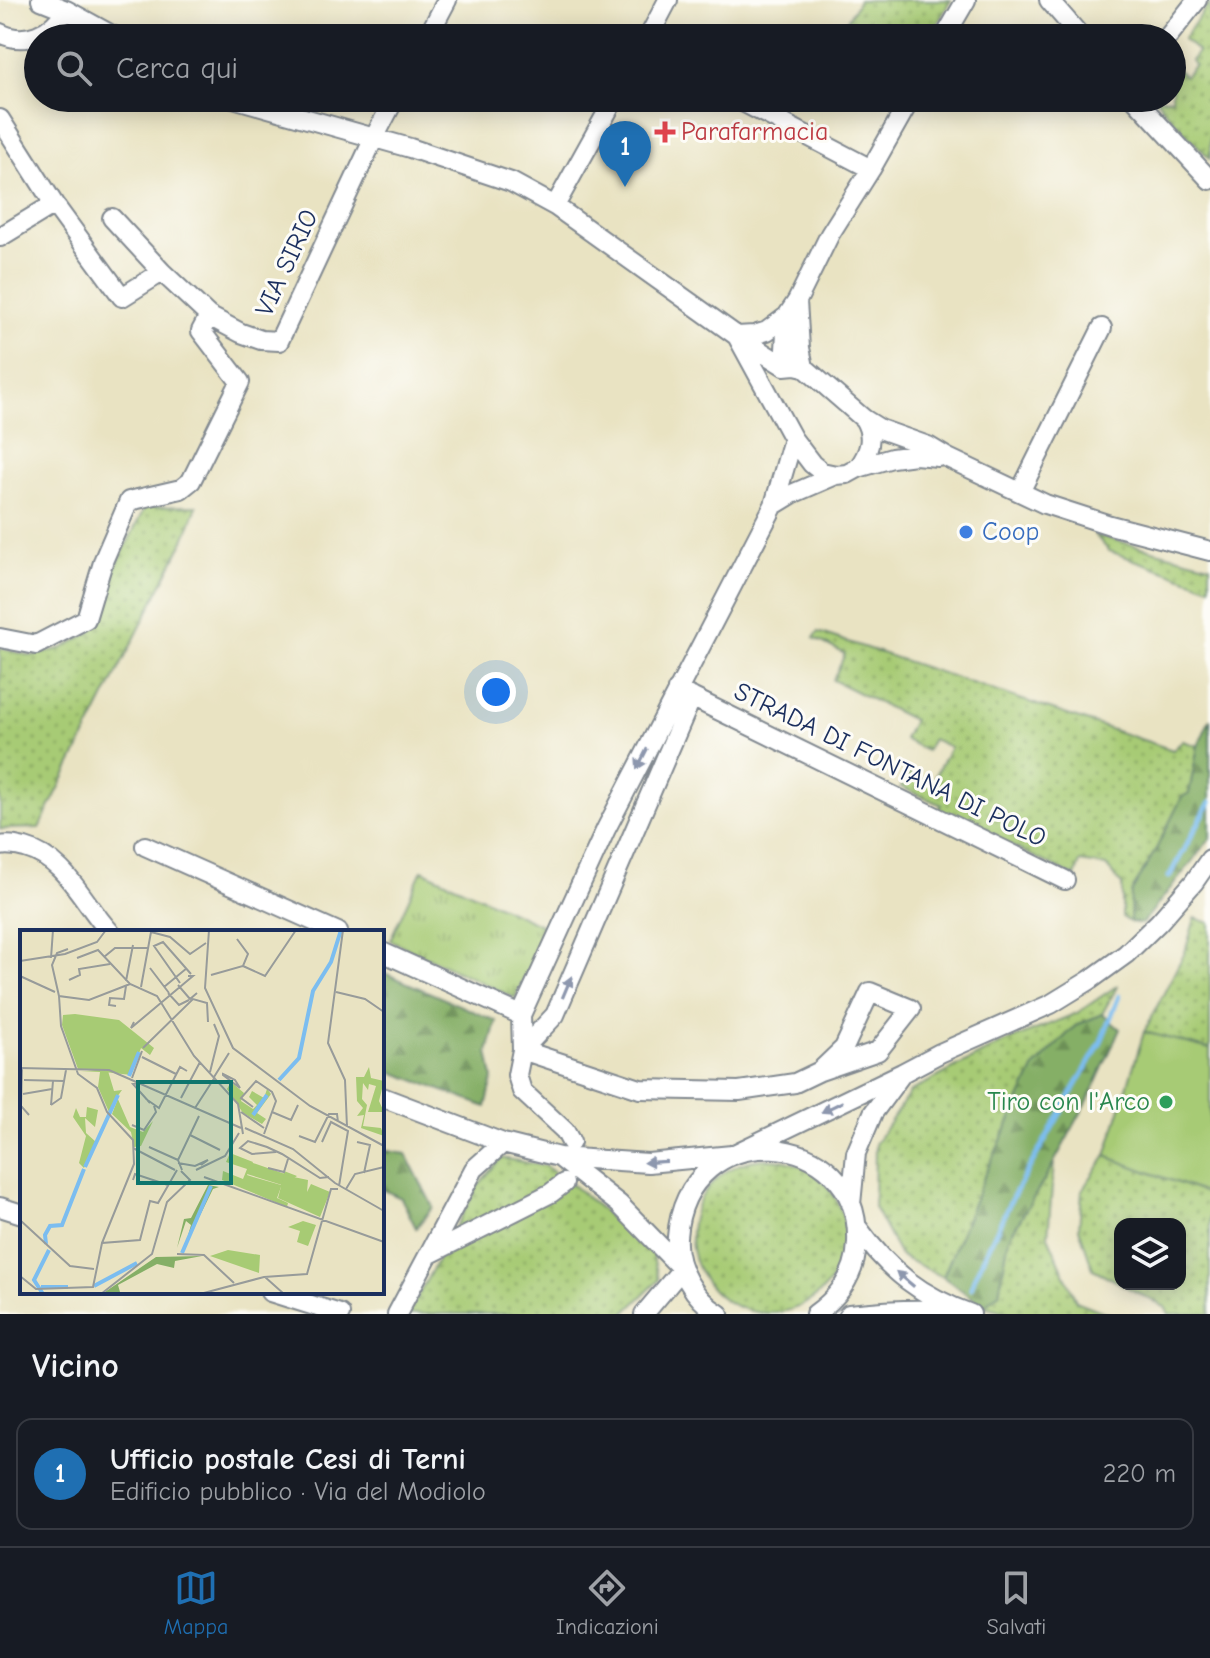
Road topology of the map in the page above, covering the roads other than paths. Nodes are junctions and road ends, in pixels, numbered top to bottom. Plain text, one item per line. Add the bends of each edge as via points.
1 (41, 0) edge
2 (447, 0) edge
3 (668, 0) edge
4 (966, 0) edge
5 (1049, 0) edge
6 (1193, 1) edge
7 (66, 10) junction
8 (54, 24) edge
9 (92, 24) edge
10 (434, 24) edge
11 (655, 24) edge
12 (952, 24) edge
13 (1070, 24) edge
14 (1177, 24) edge
15 (0, 33) edge
16 (24, 38) edge
17 (282, 112) edge
18 (388, 112) edge
19 (607, 112) edge
20 (762, 112) edge
21 (903, 112) edge
22 (1147, 112) edge
23 (0, 119) edge
24 (374, 138) junction
25 (871, 169) junction
26 (1210, 180) edge
27 (54, 204) junction
28 (555, 206) junction
29 (112, 218) dead end
30 (0, 237) edge
31 (162, 272) junction
32 (792, 308) junction
33 (209, 316) junction
34 (1102, 328) dead end
35 (737, 336) junction
36 (784, 366) junction
37 (804, 367) junction
38 (767, 392) junction
39 (864, 419) junction
40 (793, 439) junction
41 (948, 458) junction
42 (858, 468) junction
43 (836, 475) junction
44 (1020, 492) junction
45 (774, 505) junction
46 (1210, 551) edge
47 (0, 638) edge
48 (685, 693) junction
49 (0, 846) edge
50 (145, 846) dead end
51 (1210, 859) edge
52 (1065, 880) dead end
53 (108, 930) edge
54 (334, 930) edge
55 (384, 953) edge
56 (521, 1015) junction
57 (522, 1050) junction
58 (820, 1071) junction
59 (902, 1073) junction
60 (384, 1098) edge
61 (571, 1142) dead end
62 (503, 1143) junction
63 (732, 1155) junction
64 (559, 1157) junction
65 (564, 1183) dead end
66 (851, 1204) junction
67 (0, 1207) edge
68 (20, 1213) edge
69 (858, 1228) junction
70 (430, 1254) junction
71 (682, 1269) junction
72 (276, 1294) edge
73 (710, 1312) edge
74 (969, 1313) edge
75 (340, 1314) edge
76 (397, 1314) edge
77 (644, 1314) edge
78 (815, 1314) edge
79 (849, 1314) edge

1 - 7 street
2 - 10 street
3 - 11 street
4 - 12 street
5 - 13 street
6 - 14 street
7 - 8 street
7 - 9 street
15 - 16 street
17 - 24 street
18 - 24 street
19 - 28 street
20 - 25 street
21 - 25 street
22 - 26 street
23 - 27 street
24 - 28 street via 511,182
24 - 33 street, VIA SIRIO via 279,341 241,333
25 - 32 street
27 - 30 street
27 - 31 street via 122,297
28 - 35 street
29 - 31 street, VIA SIRIO
31 - 33 street, VIA SIRIO
32 - 35 street via 767,331
32 - 36 street
32 - 37 street
33 - 47 street via 201,331 240,382 191,481 181,489 129,501 86,619 36,645
34 - 44 street
35 - 36 street
35 - 38 street
36 - 37 street
36 - 38 street
37 - 39 street
38 - 40 street
39 - 41 street
39 - 42 street via 870,441
40 - 43 street via 812,464
40 - 45 street, STRADA DI FONTANA DI POLO
41 - 42 street via 915,455
41 - 44 street
42 - 43 street
43 - 45 street
44 - 46 street via 1110,525
45 - 48 street, STRADA DI FONTANA DI POLO
48 - 52 street, STRADA DI FONTANA DI POLO
48 -> 56 street, STRADA DI FONTANA DI POLO via 606,829
57 -> 48 street, STRADA DI FONTANA DI POLO via 555,1015
49 - 53 street via 41,852 64,872
50 - 54 street
51 - 59 street via 1159,922 1090,980 1051,1004
55 - 56 street
56 - 57 street, STRADA DI FONTANA DI POLO
57 - 58 street via 640,1089 739,1091 795,1083
57 - 61 street, STRADA DI FONTANA DI POLO via 517,1075 522,1091
58 - 58 street via 844,1048 870,992 911,1009 878,1051
59 -> 63 street
59 - 66 street via 873,1113 856,1153
60 - 62 street
62 - 64 street
62 - 70 street via 474,1169
63 -> 64 street via 648,1163
63 - 66 street via 760,1148 789,1150 815,1161 837,1179
63 - 71 street via 691,1189 680,1214 676,1242
64 - 71 street via 619,1204
65 - 70 street
66 - 69 street
67 - 68 street
74 -> 69 street via 912,1286
69 - 78 street via 847,1281
70 - 76 street
71 - 73 street
71 - 77 street
72 - 75 street
74 - 79 street via 926,1309

